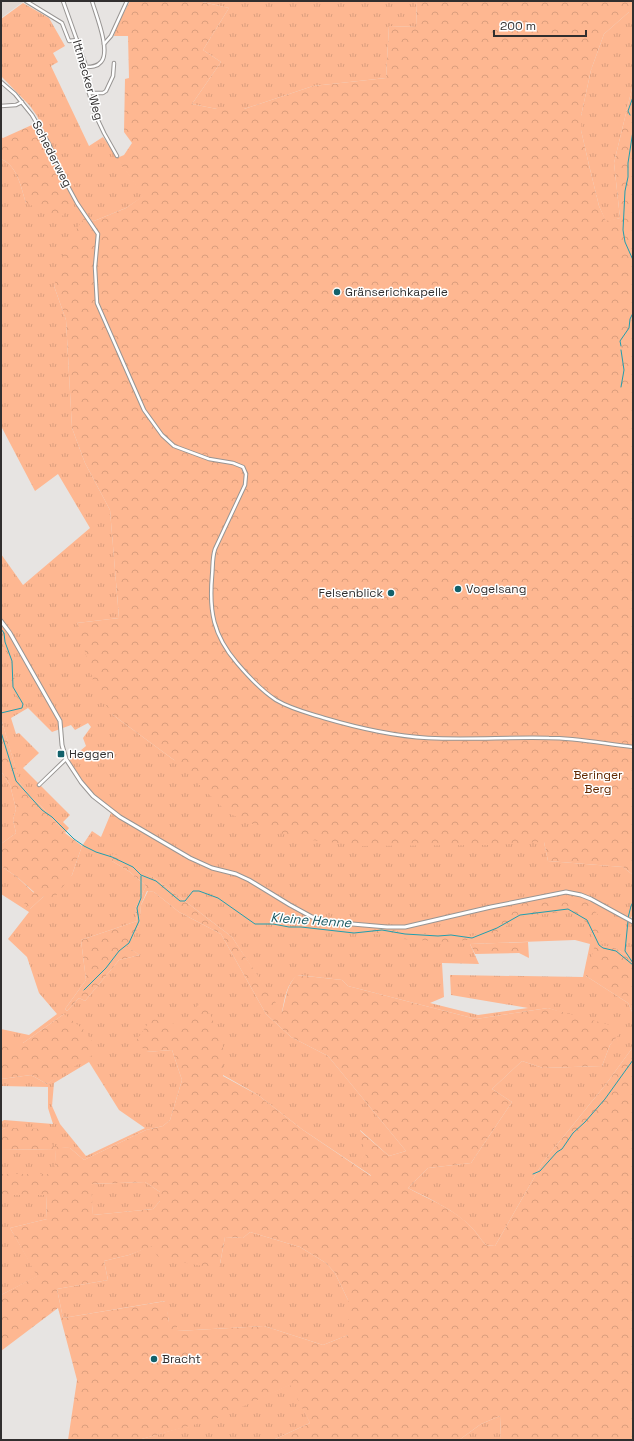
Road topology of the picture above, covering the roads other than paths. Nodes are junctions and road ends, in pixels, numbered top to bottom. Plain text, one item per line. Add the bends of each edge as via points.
1 (26, 1) edge
2 (63, 1) edge
3 (92, 1) edge
4 (127, 1) edge
5 (77, 40) junction
6 (104, 44) junction
7 (114, 63) dead end
8 (86, 68) junction
9 (1, 82) edge
10 (89, 93) junction
11 (22, 102) junction
12 (1, 106) edge
13 (117, 156) dead end
14 (1, 621) edge
15 (633, 747) edge
16 (66, 759) junction
17 (39, 785) dead end
18 (633, 922) edge

1 - 5 street via 62,23 69,41
2 - 5 street, Ittmecker Weg
3 - 6 street
4 - 6 street via 111,36
5 - 8 street, Ittmecker Weg
6 - 8 street via 101,63
7 - 10 street via 114,74 106,91
8 - 10 street, Ittmecker Weg
9 - 11 street, Schederweg
10 - 13 street, Ittmecker Weg via 104,133
11 - 12 street
11 - 15 street, Schederweg via 41,130 77,203 97,232 97,303 144,410 162,435 174,446 209,459 236,464 243,467 246,472 243,488 215,549 211,583 211,609 217,630 228,652 243,670 276,700 298,710 348,725 393,734 440,738 551,738
14 - 16 street via 60,722
16 - 17 street
16 - 18 street via 90,793 120,818 196,861 244,877 319,920 405,927 566,892 591,899

